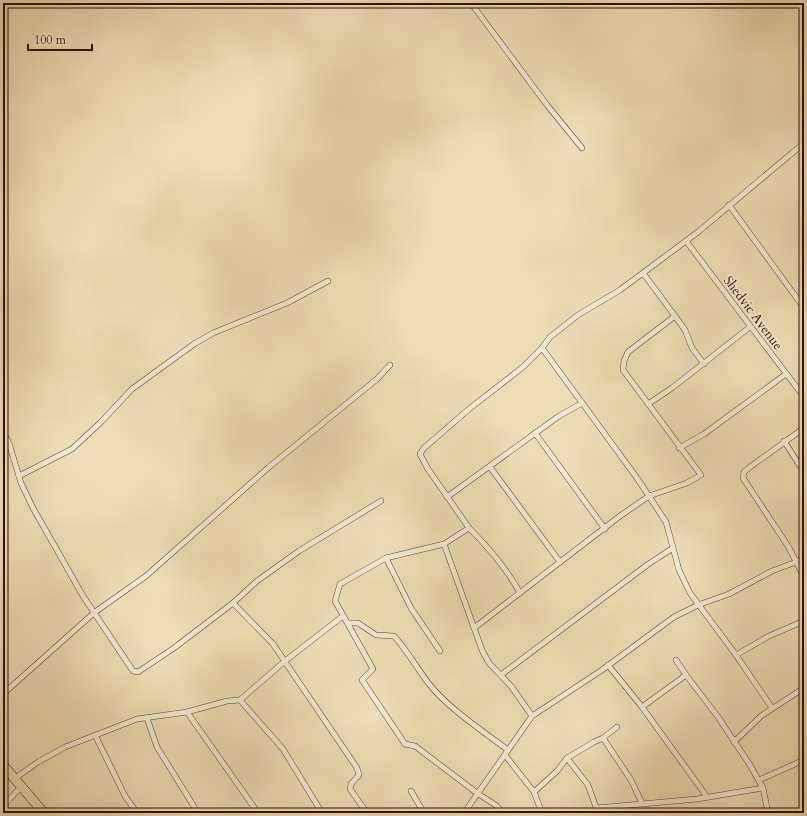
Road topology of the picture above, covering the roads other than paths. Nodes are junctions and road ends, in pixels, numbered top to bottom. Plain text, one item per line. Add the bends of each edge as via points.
1 (471, 3) edge
2 (804, 143) edge
3 (582, 148) dead end
4 (729, 205) junction
5 (686, 241) junction
6 (643, 273) junction
7 (328, 281) dead end
8 (804, 308) edge
9 (675, 316) junction
10 (750, 327) junction
11 (542, 348) junction
12 (704, 364) junction
13 (390, 365) dead end
14 (786, 374) junction
15 (804, 397) edge
16 (582, 403) junction
17 (648, 404) junction
18 (804, 428) edge
19 (3, 431) edge
20 (535, 433) junction
21 (784, 440) junction
22 (679, 448) junction
23 (490, 467) junction
24 (804, 472) edge
25 (19, 476) junction
26 (649, 496) junction
27 (447, 497) junction
28 (382, 501) dead end
29 (469, 528) junction
30 (605, 529) junction
31 (444, 544) junction
32 (673, 548) junction
33 (386, 558) junction
34 (804, 560) edge
35 (560, 562) junction
36 (796, 563) junction
37 (804, 577) edge
38 (520, 593) junction
39 (233, 603) junction
40 (698, 605) junction
41 (95, 612) junction
42 (343, 616) junction
43 (804, 620) edge
44 (348, 623) junction
45 (474, 628) junction
46 (440, 651) dead end
47 (736, 655) junction
48 (285, 660) junction
49 (676, 660) dead end
50 (608, 665) junction
51 (501, 675) junction
52 (686, 675) junction
53 (804, 688) edge
54 (3, 694) edge
55 (240, 700) junction
56 (642, 707) junction
57 (772, 708) junction
58 (187, 712) junction
59 (532, 716) junction
60 (147, 718) junction
61 (617, 727) dead end
62 (94, 735) junction
63 (603, 738) junction
64 (734, 742) junction
65 (508, 750) junction
66 (505, 755) junction
67 (567, 758) junction
68 (804, 760) edge
69 (3, 765) edge
70 (3, 773) edge
71 (14, 780) junction
72 (759, 780) junction
73 (763, 788) junction
74 (18, 790) junction
75 (411, 791) dead end
76 (534, 792) junction
77 (477, 793) junction
78 (707, 797) junction
79 (642, 803) junction
80 (3, 806) edge
81 (598, 810) edge
82 (37, 813) edge
83 (44, 813) edge
84 (137, 813) edge
85 (198, 813) edge
86 (258, 813) edge
87 (322, 813) edge
88 (366, 813) edge
89 (424, 813) edge
90 (464, 813) edge
91 (502, 813) edge
92 (542, 813) edge
93 (768, 813) edge

1 - 3 street
2 - 4 street
4 - 5 street
4 - 8 street
5 - 6 street
5 - 10 street, Shedvic Avenue
6 - 9 street
6 - 11 street via 578,315 550,337
7 - 25 street via 287,303 213,333 194,344 132,389 72,448
9 - 12 street
9 - 17 street via 628,352 624,361 623,370
10 - 12 street
10 - 14 street, Shedvic Avenue
11 - 16 street
11 - 27 street via 523,367 447,427 420,454
12 - 17 street
13 - 41 street via 377,379 269,467 146,576
14 - 15 street, Shedvic Avenue
14 - 22 street via 704,434
16 - 20 street
16 - 26 street
17 - 22 street
18 - 21 street
19 - 25 street
20 - 23 street
20 - 30 street
21 - 24 street
21 - 36 street via 750,466 744,472 743,478 788,546
22 - 26 street via 701,475 687,483
23 - 27 street
23 - 35 street
25 - 41 street via 33,508 64,564
26 - 30 street
26 - 32 street via 666,522
27 - 29 street
28 - 39 street via 299,551 257,581
29 - 31 street
29 - 38 street via 513,579
30 - 35 street
31 - 33 street
31 - 45 street
32 - 40 street via 679,570
32 - 51 street
33 - 42 street via 340,584 335,601
33 - 46 street via 411,608
34 - 36 street
35 - 38 street
36 - 37 street
36 - 40 street via 772,571 729,594
38 - 45 street
39 - 41 street via 138,672 134,671
39 - 48 street
40 - 47 street
40 - 50 street via 674,617
41 - 54 street
42 - 44 street
42 - 48 street
43 - 47 street
44 - 65 street via 358,623 376,635 394,636 431,686 462,715
44 - 77 street via 373,669 362,680 405,744 415,746
45 - 51 street via 489,663
47 - 57 street
48 - 55 street
48 - 88 street via 357,768 359,775 350,788
49 - 52 street
50 - 56 street
50 - 59 street
51 - 59 street
52 - 56 street
52 - 64 street
53 - 57 street
55 - 58 street
55 - 87 street via 283,749
56 - 78 street
57 - 64 street
58 - 60 street
58 - 86 street
59 - 65 street
60 - 62 street via 137,719
60 - 85 street via 157,747
61 - 63 street
62 - 71 street via 38,762
62 - 84 street via 124,796
63 - 67 street
63 - 79 street via 631,780
64 - 72 street
65 - 66 street
66 - 76 street
66 - 77 street
67 - 76 street
67 - 81 street via 588,785
68 - 72 street
69 - 71 highway
70 - 74 highway
71 - 83 highway
72 - 73 street
73 - 78 street
73 - 93 street
74 - 80 street
74 - 82 highway
75 - 89 street
76 - 92 street
77 - 90 street
77 - 91 street via 497,806
78 - 79 street
79 - 81 street

